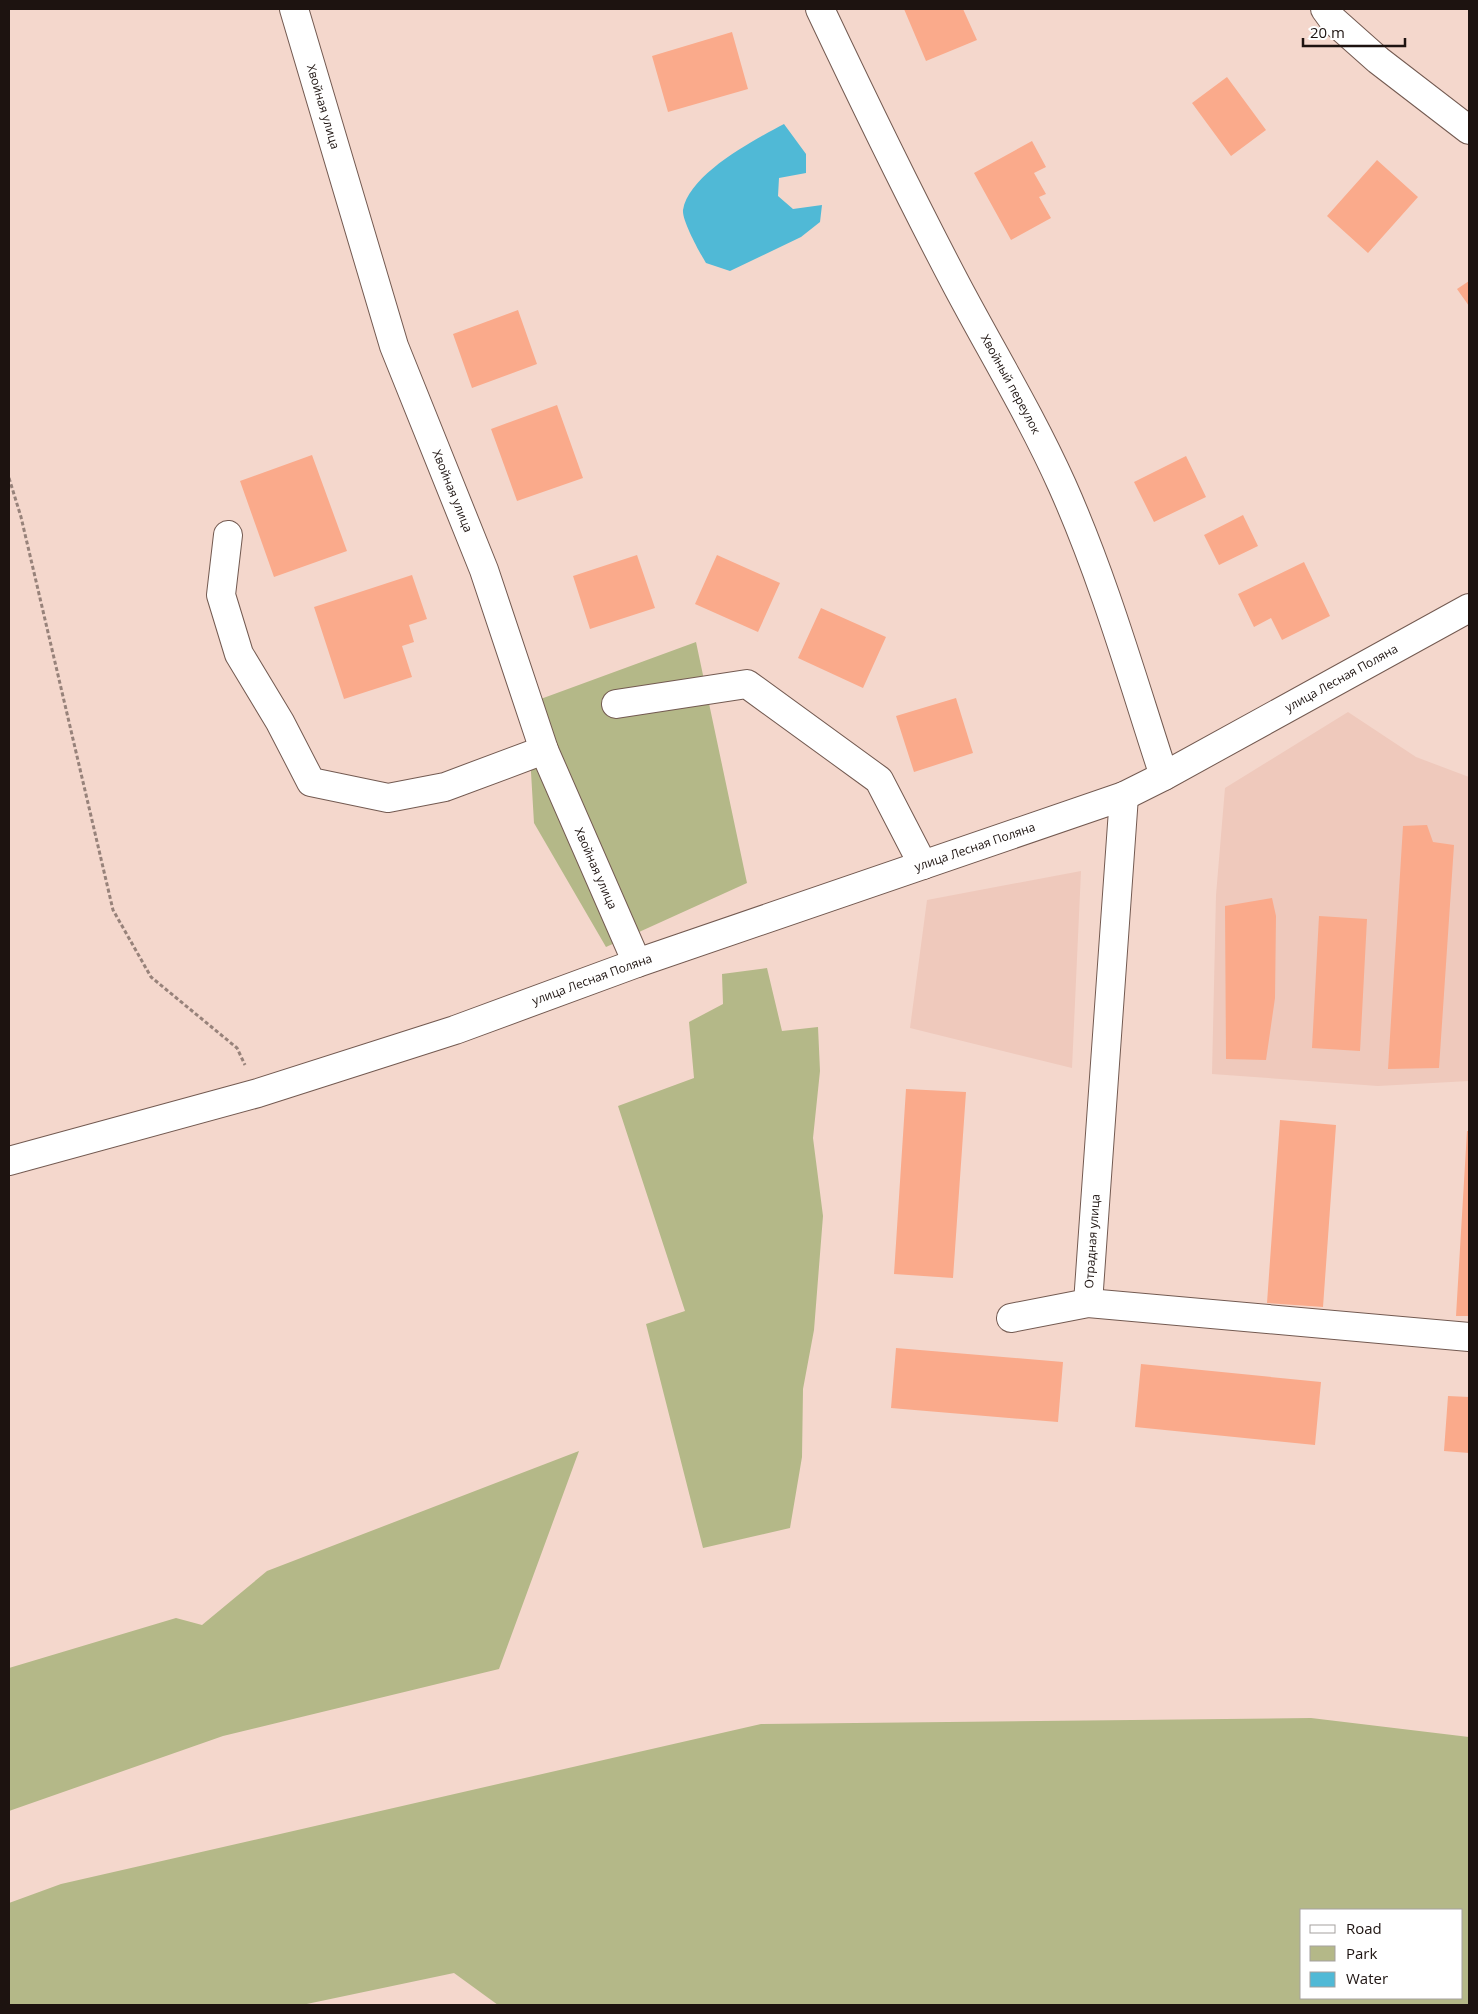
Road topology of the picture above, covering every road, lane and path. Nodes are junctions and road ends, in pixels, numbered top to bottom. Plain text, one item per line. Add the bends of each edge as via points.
1 (294, 9) edge
2 (820, 9) edge
3 (1325, 9) edge
4 (1469, 130) edge
5 (9, 478) edge
6 (228, 535) dead end
7 (1469, 608) edge
8 (616, 704) dead end
9 (544, 750) junction
10 (1164, 776) junction
11 (1124, 796) junction
12 (923, 865) junction
13 (637, 963) junction
14 (258, 1093) junction
15 (9, 1161) edge
16 (1088, 1303) junction
17 (1011, 1318) dead end
18 (1469, 1337) edge

1 - 9 street, Хвойная улица via 394,346 484,570
2 - 10 street, Хвойный переулок via 914,203 1062,484 1095,563
3 - 4 street via 1378,60
5 - 14 path via 21,517 113,910 151,978 237,1048
6 - 9 street via 221,595 239,654 311,782 388,798 445,787
7 - 10 street, улица Лесная Поляна
8 - 12 street via 746,684 879,780
9 - 13 street, Хвойная улица
10 - 11 street, улица Лесная Поляна
11 - 12 street, улица Лесная Поляна
11 - 16 street, Отрадная улица
12 - 13 street, улица Лесная Поляна
13 - 14 street, улица Лесная Поляна via 455,1030
14 - 15 street, улица Лесная Поляна
16 - 17 street
16 - 18 street, Отрадная улица

